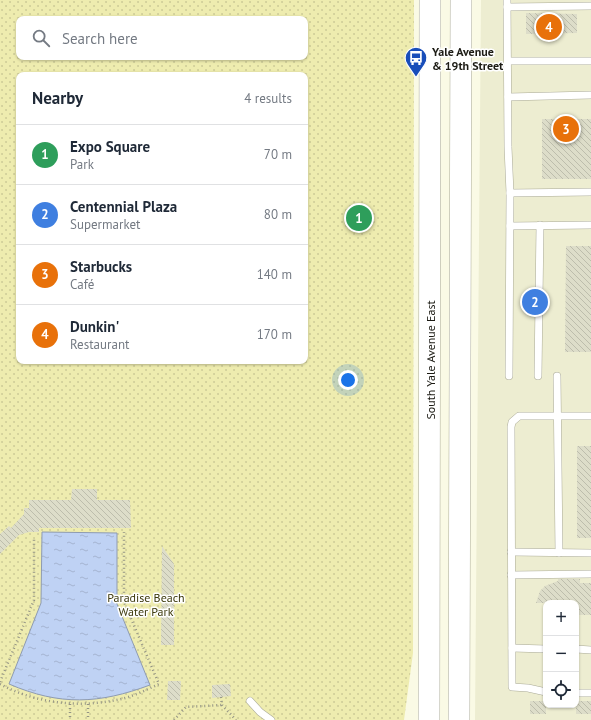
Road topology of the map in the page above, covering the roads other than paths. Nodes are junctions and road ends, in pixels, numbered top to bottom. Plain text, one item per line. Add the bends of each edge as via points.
1 (430, 0) edge
2 (461, 0) edge
3 (507, 3) edge
4 (591, 6) edge
5 (591, 60) edge
6 (508, 61) junction
7 (591, 95) edge
8 (508, 97) junction
9 (430, 148) junction
10 (460, 148) junction
11 (591, 192) edge
12 (510, 193) junction
13 (540, 225) junction
14 (591, 225) edge
15 (510, 226) junction
16 (429, 369) junction
17 (460, 370) junction
18 (509, 376) dead end
19 (538, 376) dead end
20 (557, 376) dead end
21 (558, 416) junction
22 (591, 416) edge
23 (512, 552) junction
24 (559, 553) junction
25 (591, 553) edge
26 (591, 574) edge
27 (512, 575) junction
28 (512, 648) junction
29 (543, 649) edge
30 (579, 649) edge
31 (591, 650) edge
32 (543, 691) edge
33 (579, 693) edge
34 (591, 693) edge
35 (250, 701) dead end
36 (271, 720) edge
37 (429, 720) edge
38 (459, 720) edge

1 - 9 main road, South Yale Avenue East
2 - 10 main road
3 - 4 lane
3 - 6 lane
5 - 6 lane
6 - 8 lane
7 - 8 lane
8 - 12 lane
9 - 10 main road
9 - 16 main road, South Yale Avenue East
10 - 17 main road
11 - 12 lane
12 - 15 lane
13 - 14 lane
13 - 15 lane
13 - 19 lane
15 - 18 lane
16 - 17 main road
16 - 37 main road, South Yale Avenue East
17 - 38 main road
20 - 21 lane
21 - 22 lane
21 - 23 lane via 519,416 512,422
21 - 24 lane
23 - 24 lane
23 - 27 lane
24 - 25 lane
26 - 27 lane
27 - 28 lane
28 - 29 lane
28 - 32 lane via 512,687
30 - 31 lane
33 - 34 lane
35 - 36 lane

